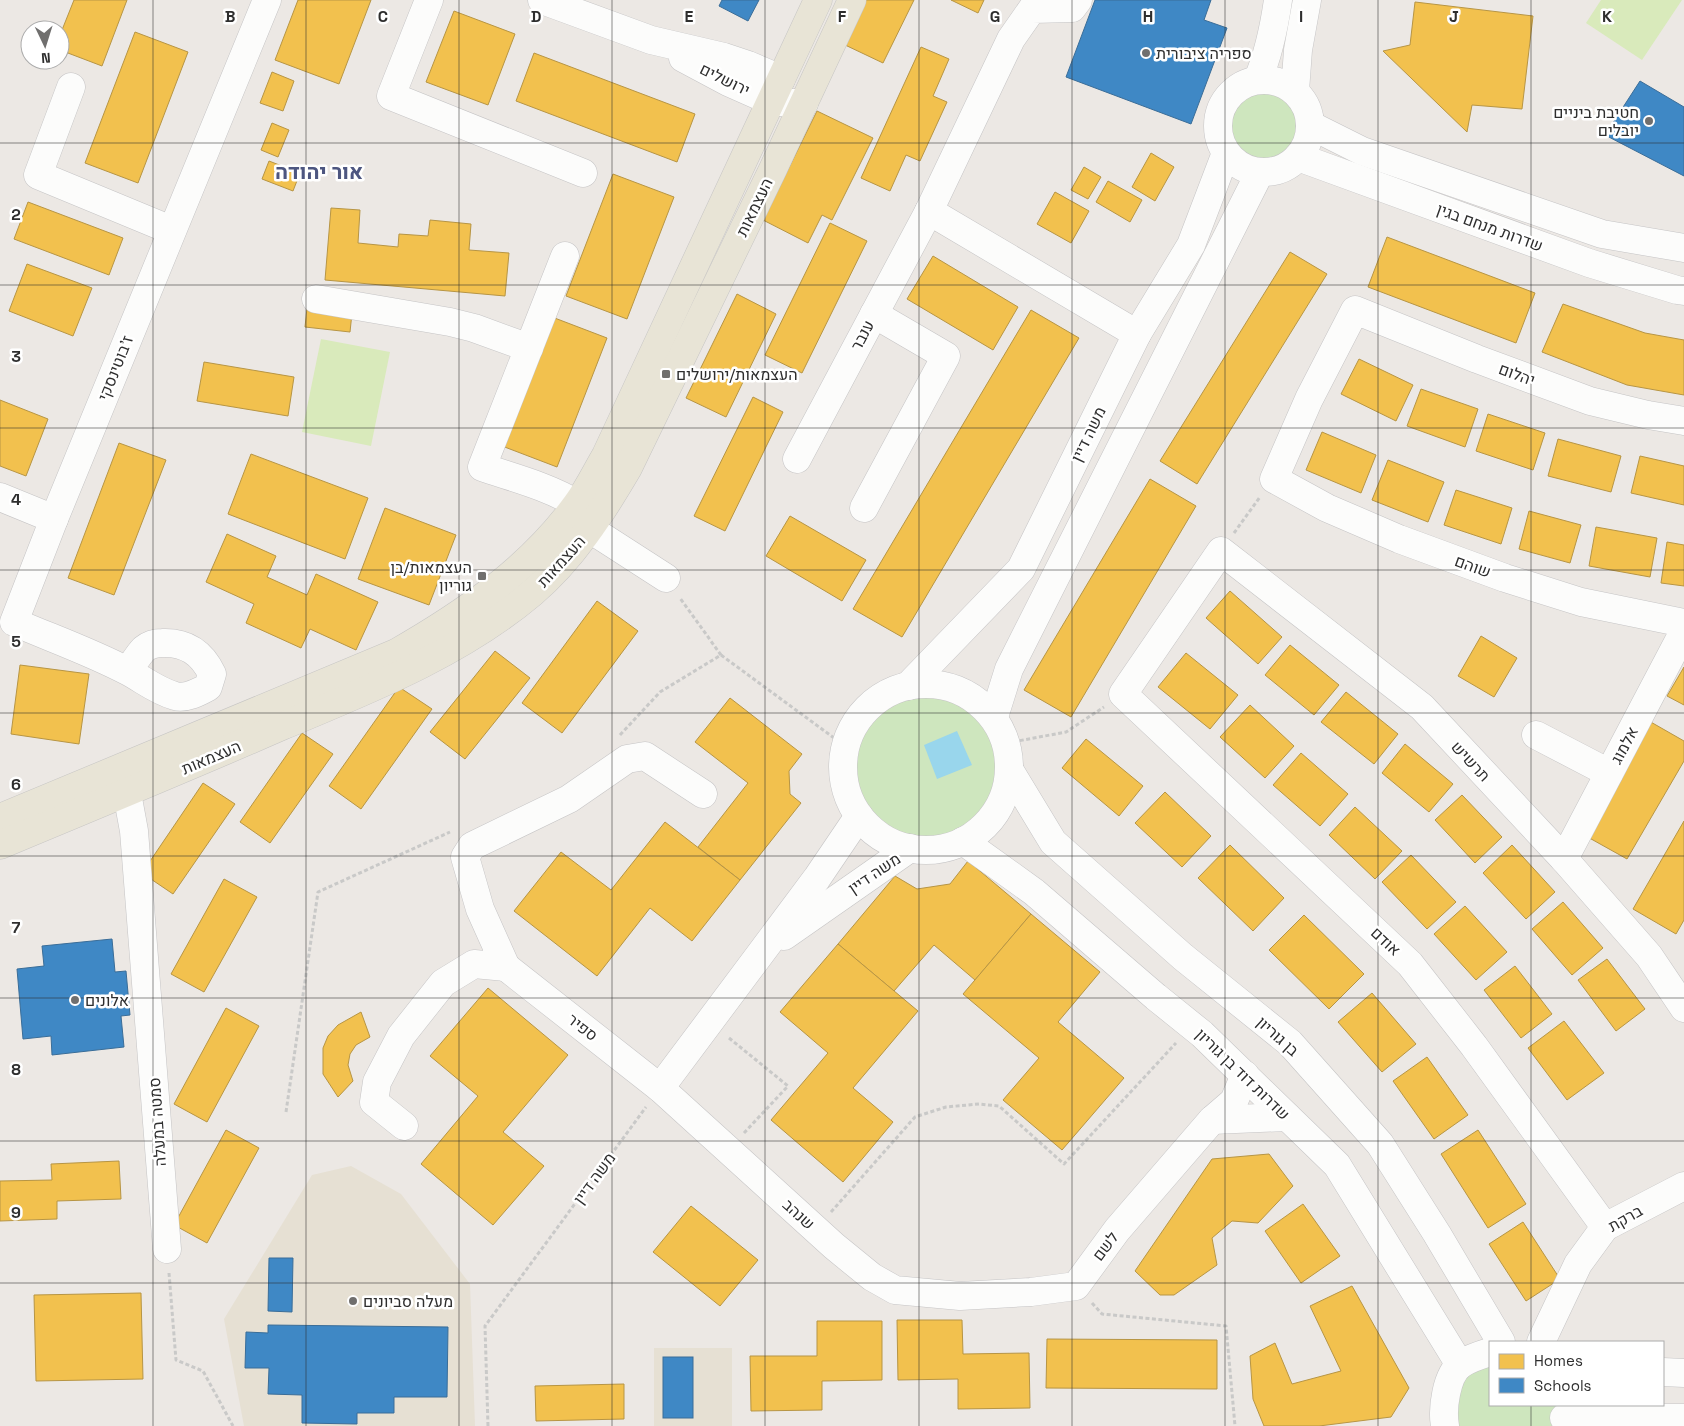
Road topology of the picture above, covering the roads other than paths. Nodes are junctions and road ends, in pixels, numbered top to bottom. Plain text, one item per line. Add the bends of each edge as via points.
1 (267, 0) edge
2 (429, 0) edge
3 (542, 0) edge
4 (818, 0) edge
5 (852, 0) edge
6 (1078, 0) edge
7 (1278, 0) edge
8 (1307, 0) edge
9 (1258, 79) junction
10 (71, 86) dead end
11 (776, 90) junction
12 (1294, 91) junction
13 (804, 102) junction
14 (1310, 125) junction
15 (1226, 153) junction
16 (1298, 157) junction
17 (1260, 172) junction
18 (583, 173) dead end
19 (929, 211) junction
20 (171, 230) junction
21 (1684, 248) edge
22 (565, 256) dead end
23 (1684, 291) edge
24 (316, 300) dead end
25 (874, 314) junction
26 (1137, 334) junction
27 (529, 348) junction
28 (1684, 421) edge
29 (796, 459) dead end
30 (1274, 479) joint
31 (0, 497) edge
32 (577, 504) junction
33 (864, 508) dead end
34 (54, 519) junction
35 (590, 529) junction
36 (1221, 551) joint
37 (666, 578) dead end
38 (1684, 623) edge
39 (1684, 632) edge
40 (128, 671) dead end
41 (908, 686) junction
42 (994, 718) junction
43 (1536, 735) dead end
44 (1010, 771) junction
45 (1609, 773) junction
46 (127, 793) junction
47 (702, 794) dead end
48 (859, 816) junction
49 (0, 818) edge
50 (962, 841) junction
51 (0, 845) edge
52 (910, 848) junction
53 (1564, 859) junction
54 (764, 950) junction
55 (506, 967) junction
56 (1684, 1008) edge
57 (1245, 1075) junction
58 (660, 1088) junction
59 (1287, 1116) junction
60 (1212, 1120) junction
61 (404, 1126) dead end
62 (1684, 1186) edge
63 (1605, 1227) junction
64 (166, 1249) road end
65 (960, 1296) joint
66 (1500, 1341) edge
67 (1541, 1341) edge
68 (1489, 1352) edge
69 (1460, 1365) junction
70 (1664, 1372) edge
71 (1684, 1373) edge
72 (1564, 1416) edge
73 (1684, 1418) edge
74 (1446, 1426) edge

1 - 20 street, ז'בוטינסקי
2 - 18 street via 391,96
3 - 11 street, ירושלים via 651,40 748,65
4 - 11 main road, העצמאות
5 - 13 main road, העצמאות
6 - 19 street, ענבר via 1072,8 1032,9 1010,39
7 - 9 street via 1272,38
8 - 12 street
9 - 12 street via 1274,80
9 - 15 street via 1243,83 1230,92 1222,105 1217,119 1218,134
10 - 20 street via 38,174
11 - 13 street, ירושלים via 791,104
11 - 32 main road, העצמאות via 622,421
12 - 14 street via 1308,109
13 - 35 main road, העצמאות via 643,438 611,498
14 - 16 street via 1308,140
14 - 21 street, שדרות מנחם בגין via 1362,151 1602,234
15 - 17 street via 1246,169
15 - 26 street, משה דיין via 1191,245
16 - 17 street via 1276,171
16 - 23 street, שדרות מנחם בגין via 1588,263
17 - 42 street via 1009,670
19 - 25 street, ענבר
19 - 26 street
20 - 34 street, ז'בוטינסקי
22 - 27 street
24 - 27 street via 450,322
25 - 29 street, ענבר
25 - 33 street via 946,356
26 - 41 street, משה דיין via 1020,569
27 - 32 street via 482,467 544,487
28 - 30 street, יהלום via 1590,401 1355,310 1309,399
30 - 38 street, שוהם via 1327,508 1399,539 1506,578 1581,602
31 - 34 street
32 - 49 main road, העצמאות via 535,553 486,596 396,653
34 - 40 street, ז'בוטינסקי via 14,622
35 - 37 street
35 - 46 main road, העצמאות via 571,554 531,594 492,624 440,654 350,697
36 - 53 street, תרשיש via 1422,707
36 - 63 street, אודם via 1123,694 1410,964 1474,1046
39 - 45 street, אלמוג
41 - 42 street via 920,683 948,686 974,698
41 - 48 street via 892,690 869,705 852,726 843,752 843,779 851,805
42 - 44 street via 1007,743
43 - 45 street
44 - 50 street via 1004,798 989,822
44 - 66 street, בן גוריון via 1053,842 1184,957 1290,1043 1380,1144
45 - 53 street, אלמוג
46 - 51 main road, העצמאות
46 - 64 street, סמטה במעלה via 134,831
47 - 55 street via 645,756 627,759 569,799 472,846 465,857 480,909
48 - 52 street via 867,827 889,842
48 - 54 street, משה דיין
50 - 52 street via 942,849
50 - 57 street, שדרות דוד בן גוריון via 1034,892
52 - 54 street, משה דיין
53 - 56 street, תרשיש via 1649,956
54 - 58 street, משה דיין
55 - 58 street, ספיר
55 - 61 street via 474,964 443,983 401,1036 377,1082 374,1102
57 - 59 street, שדרות דוד בן גוריון
57 - 60 street, לשם via 1234,1101
58 - 65 street, שנהב via 872,1277 895,1290
59 - 60 street
59 - 69 street, שדרות דוד בן גוריון via 1337,1165
60 - 65 street, לשם via 1117,1230 1076,1286
62 - 63 street, ברקת
63 - 67 street, ברקת via 1578,1264
68 - 69 street
69 - 74 street via 1450,1378 1446,1394 1443,1409
70 - 71 street
72 - 73 street

